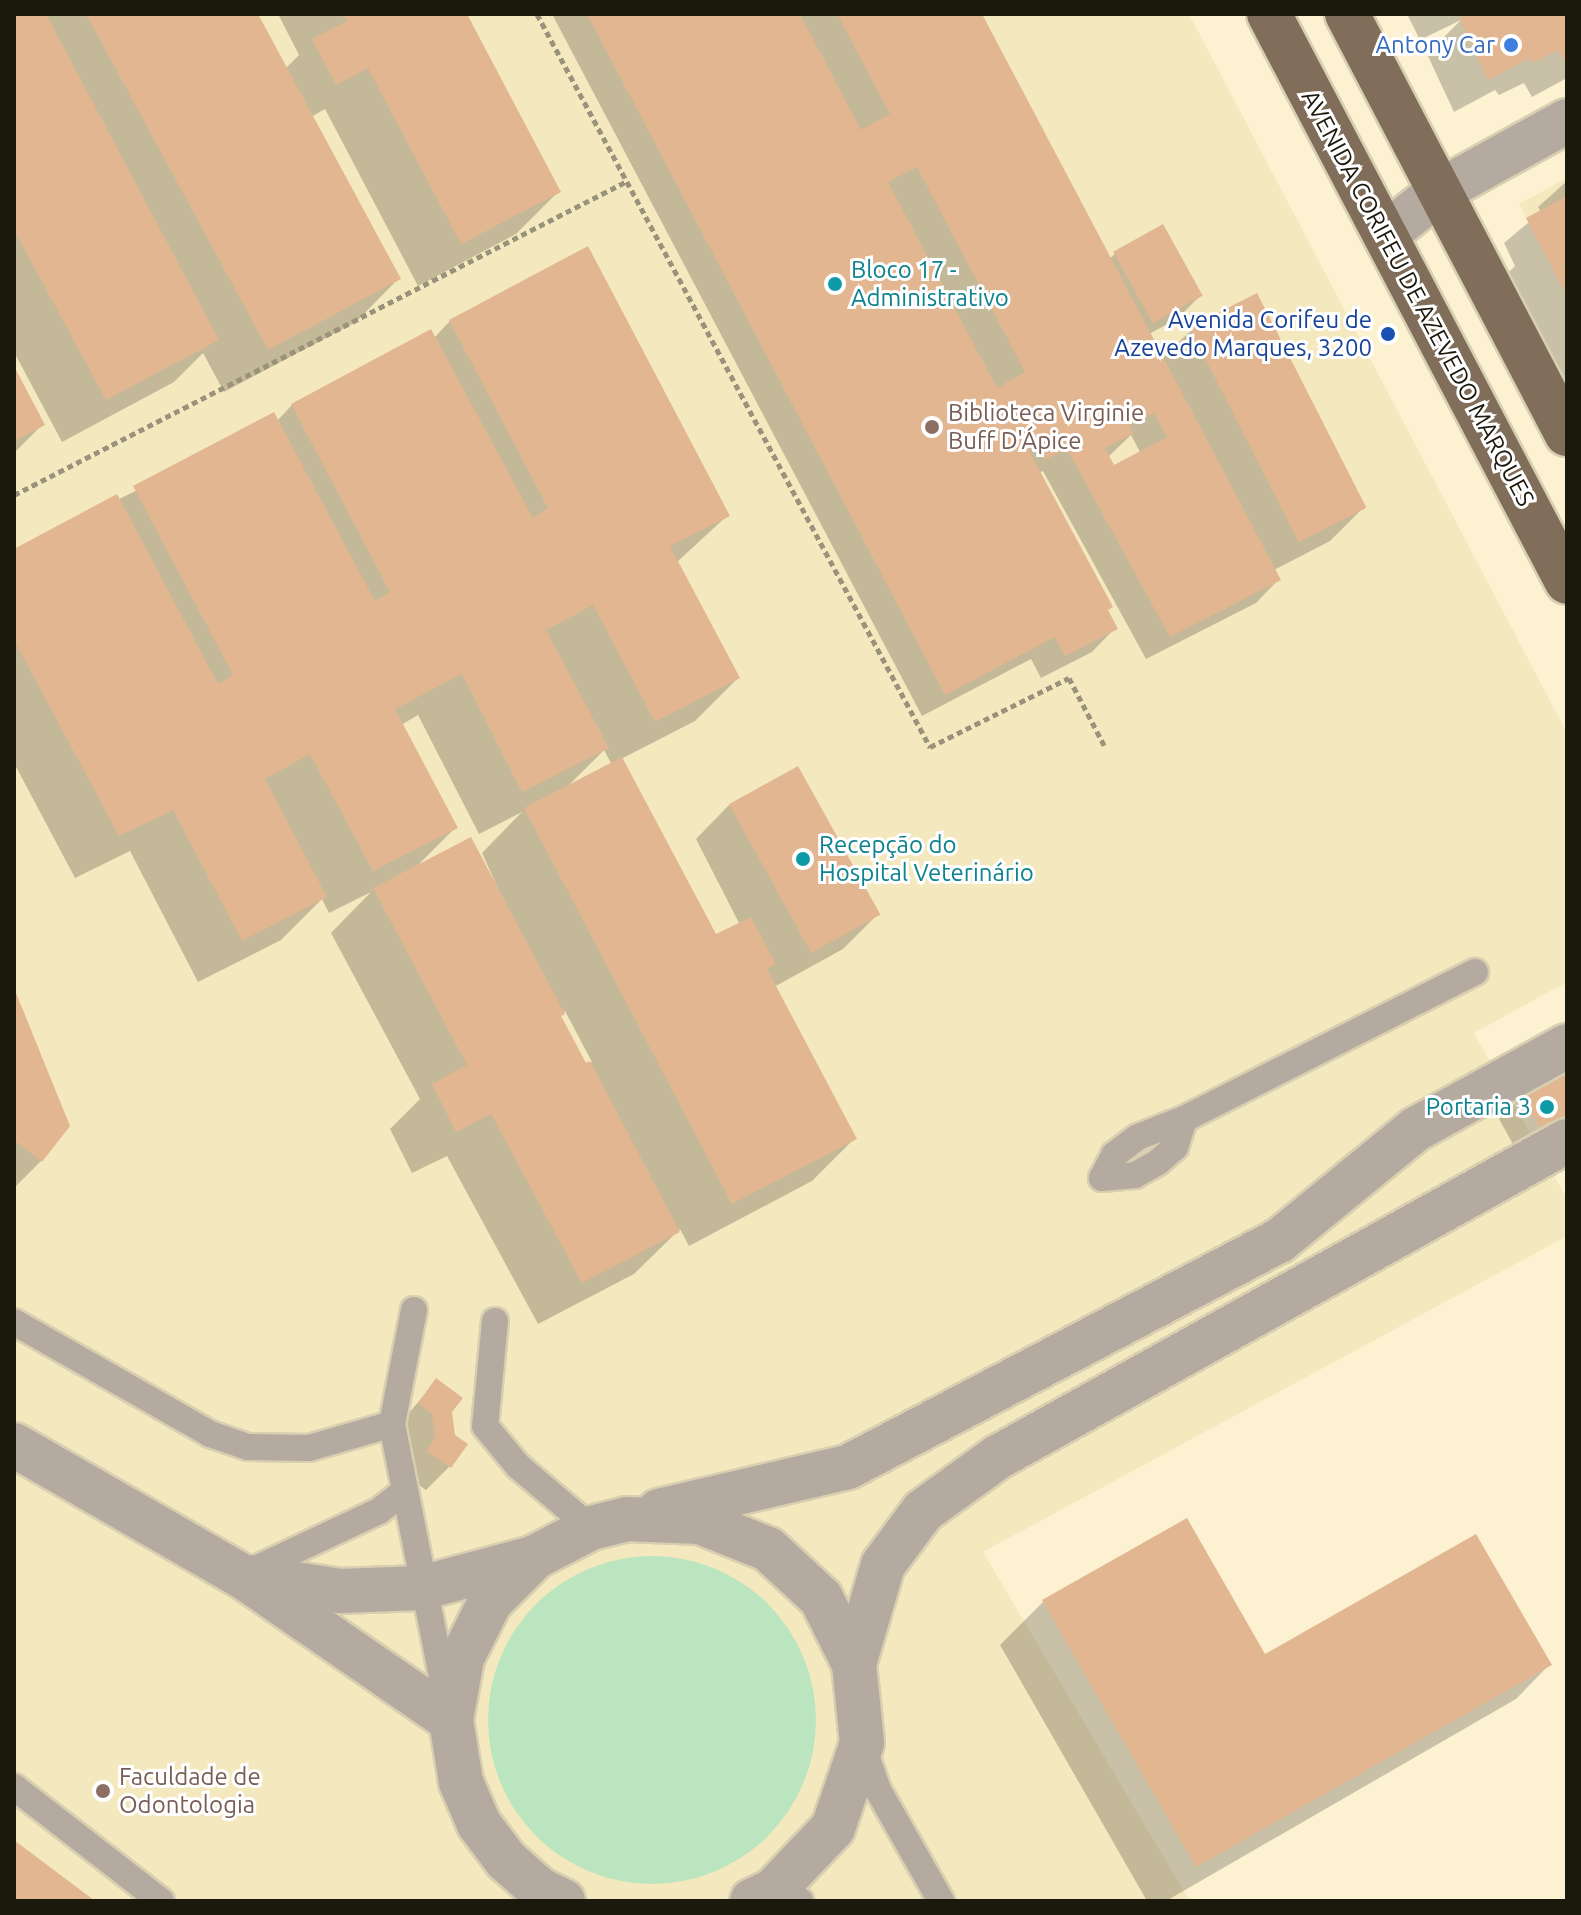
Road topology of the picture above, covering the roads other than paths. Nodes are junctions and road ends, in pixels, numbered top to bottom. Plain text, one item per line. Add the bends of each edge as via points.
1 (1269, 14) edge
2 (1347, 14) edge
3 (1567, 121) edge
4 (1440, 191) junction
5 (1385, 235) junction
6 (1567, 434) edge
7 (1567, 582) edge
8 (1475, 972) dead end
9 (1567, 1046) edge
10 (1184, 1119) dead end
11 (1567, 1141) edge
12 (414, 1310) dead end
13 (495, 1321) dead end
14 (14, 1322) edge
15 (392, 1424) junction
16 (14, 1445) edge
17 (405, 1491) junction
18 (609, 1523) junction
19 (533, 1558) junction
20 (242, 1576) junction
21 (421, 1588) junction
22 (854, 1664) junction
23 (451, 1720) junction
24 (862, 1743) junction
25 (14, 1787) edge
26 (550, 1897) edge
27 (775, 1898) edge
28 (161, 1901) edge
29 (941, 1901) edge

1 - 5 main road, AVENIDA CORIFEU DE AZEVEDO MARQUES
2 - 4 main road
3 - 4 street
4 - 5 street
4 - 6 main road
5 - 7 main road, AVENIDA CORIFEU DE AZEVEDO MARQUES
8 - 10 lane
9 - 18 street via 1416,1129 1279,1241 848,1467
11 - 22 street via 998,1457 923,1511 883,1565
12 - 15 lane
13 - 18 lane via 485,1426 518,1466
14 - 15 lane via 210,1434 248,1447 309,1448
15 - 17 lane
16 - 20 street
17 - 20 lane via 379,1511
17 - 21 lane
18 - 19 street
18 - 22 street via 700,1522 768,1549 821,1598
19 - 21 street
19 - 23 street via 490,1602 469,1644
20 - 21 street via 340,1591
20 - 23 street
21 - 23 lane
22 - 24 street
23 - 26 street via 461,1782 479,1824 506,1860
24 - 27 street via 833,1828
24 - 29 lane via 878,1790
25 - 28 lane

